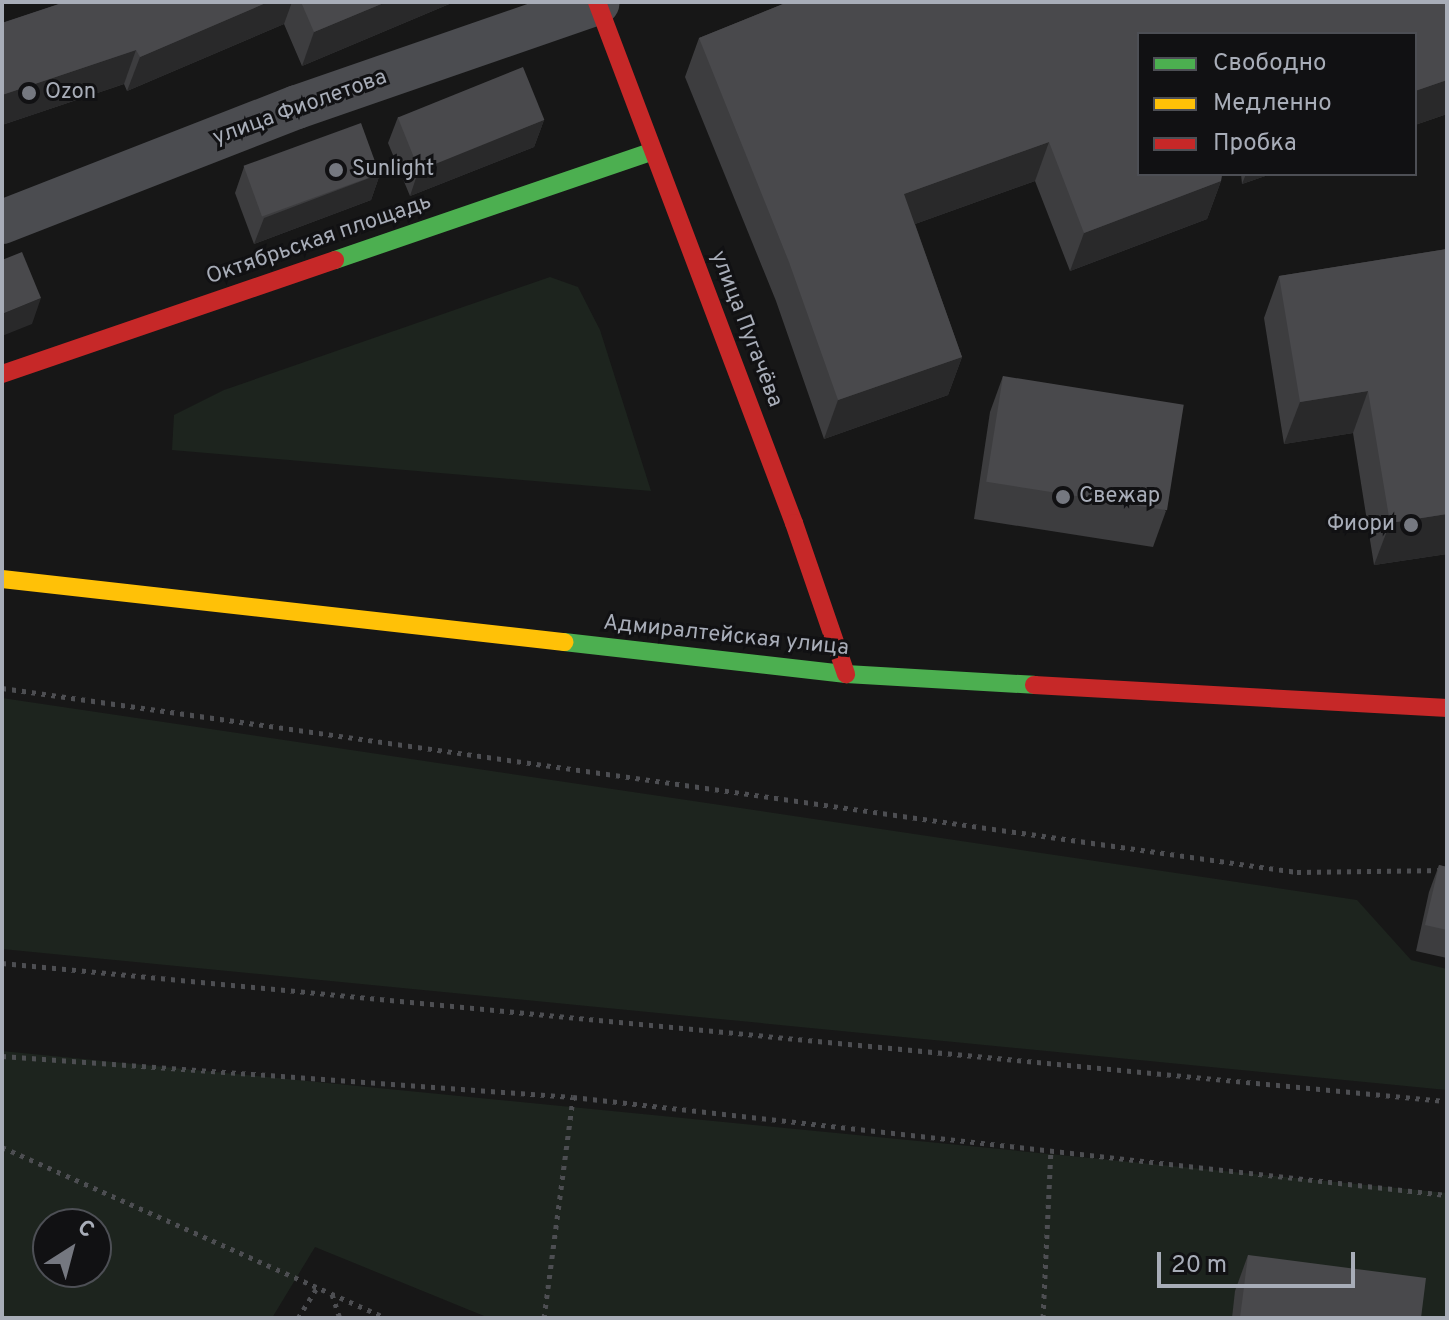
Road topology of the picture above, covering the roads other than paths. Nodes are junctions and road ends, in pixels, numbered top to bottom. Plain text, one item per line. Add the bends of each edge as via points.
1 (598, 2) edge
2 (653, 151) junction
3 (2, 222) edge
4 (2, 374) edge
5 (2, 579) edge
6 (846, 674) junction
7 (1447, 708) edge

1 - 2 main road, улица Пугачёва
1 - 3 street, улица Фиолетова via 297,107
2 - 4 main road, Октябрьская площадь
2 - 6 main road, улица Пугачёва
5 - 6 main road, Адмиралтейская улица
6 - 7 main road, Адмиралтейская улица

